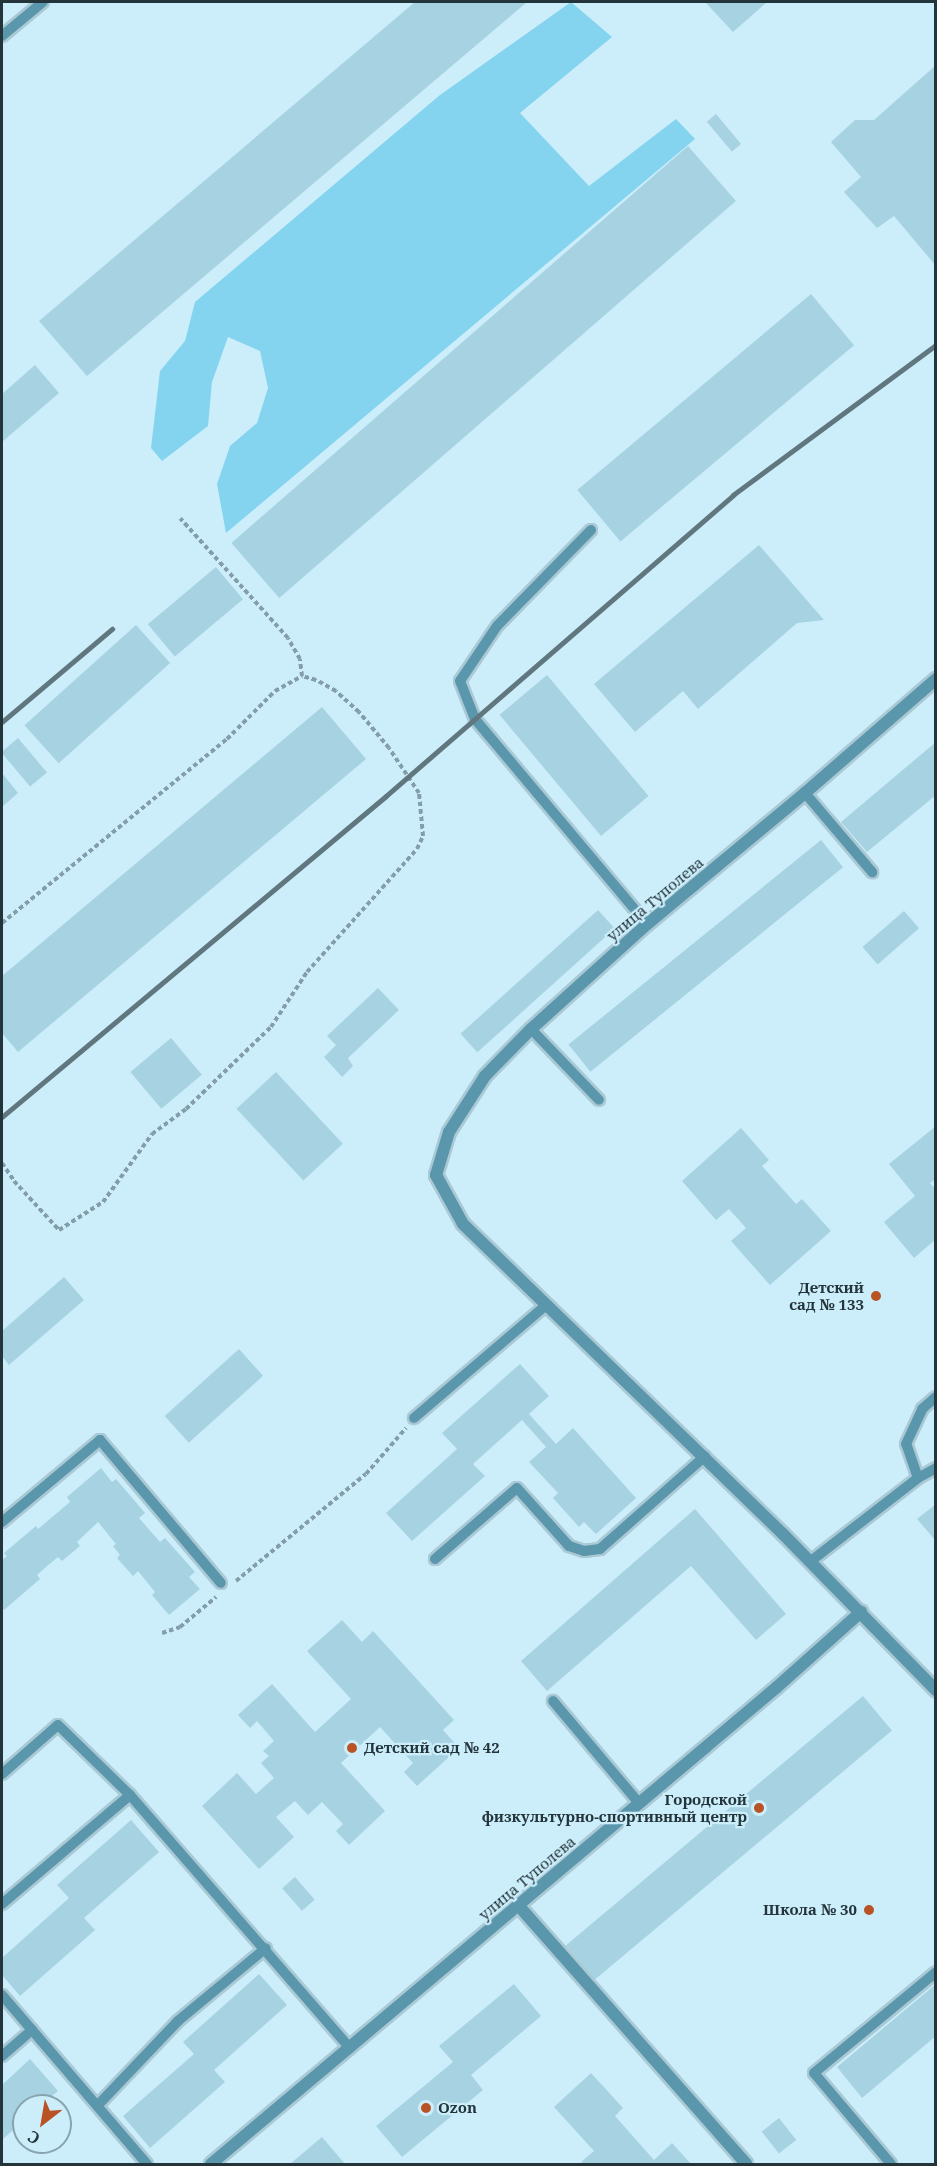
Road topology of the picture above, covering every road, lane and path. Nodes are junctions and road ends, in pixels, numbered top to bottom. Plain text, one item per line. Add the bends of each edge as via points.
1 (44, 2) edge
2 (2, 36) edge
3 (180, 518) dead end
4 (591, 530) dead end
5 (303, 675) junction
6 (936, 679) edge
7 (805, 793) junction
8 (872, 872) dead end
9 (2, 923) edge
10 (647, 924) junction
11 (531, 1029) junction
12 (599, 1100) dead end
13 (2, 1163) edge
14 (545, 1306) junction
15 (936, 1396) edge
16 (414, 1418) joint
17 (705, 1456) junction
18 (936, 1468) edge
19 (918, 1478) junction
20 (2, 1522) edge
21 (435, 1559) dead end
22 (811, 1561) junction
23 (233, 1583) dead end
24 (223, 1587) joint
25 (861, 1612) junction
26 (162, 1633) dead end
27 (936, 1690) edge
28 (553, 1701) dead end
29 (2, 1774) edge
30 (130, 1795) junction
31 (639, 1803) junction
32 (2, 1904) edge
33 (518, 1905) junction
34 (266, 1948) junction
35 (936, 1972) edge
36 (2, 1995) edge
37 (32, 2030) junction
38 (350, 2048) junction
39 (2, 2056) edge
40 (98, 2105) junction
41 (147, 2164) edge
42 (210, 2164) edge
43 (746, 2164) edge
44 (891, 2164) edge

1 - 2 lane
3 - 5 path via 288,638 300,659
4 - 10 lane via 497,626 460,681 475,719
5 - 9 path via 275,691 227,739
5 - 13 path via 336,691 359,712 410,776 419,793 423,814 423,836 417,849 307,972 271,1027 186,1109 152,1134 103,1202 59,1230
6 - 7 street, улица Туполева
7 - 8 lane
7 - 10 street, улица Туполева
10 - 11 street, улица Туполева
11 - 12 lane
11 - 14 street, улица Туполева via 485,1076 449,1132 436,1175 463,1224
14 - 16 lane
14 - 17 street
15 - 19 lane via 921,1409 906,1444
16 - 23 path via 366,1474
17 - 21 lane via 600,1549 584,1551 569,1546 517,1488
17 - 22 street
18 - 19 lane
19 - 22 lane
20 - 24 lane via 100,1440
22 - 25 street
24 - 26 path via 180,1627
25 - 27 street
25 - 31 street, улица Туполева
28 - 31 lane
29 - 30 lane via 58,1725
30 - 32 lane
30 - 34 lane
31 - 33 street, улица Туполева
33 - 38 street, улица Туполева
33 - 43 street
34 - 38 lane
34 - 40 lane via 178,2021
35 - 44 lane via 814,2073
36 - 37 lane
37 - 39 lane
37 - 40 lane
38 - 42 street, улица Туполева
40 - 41 lane

